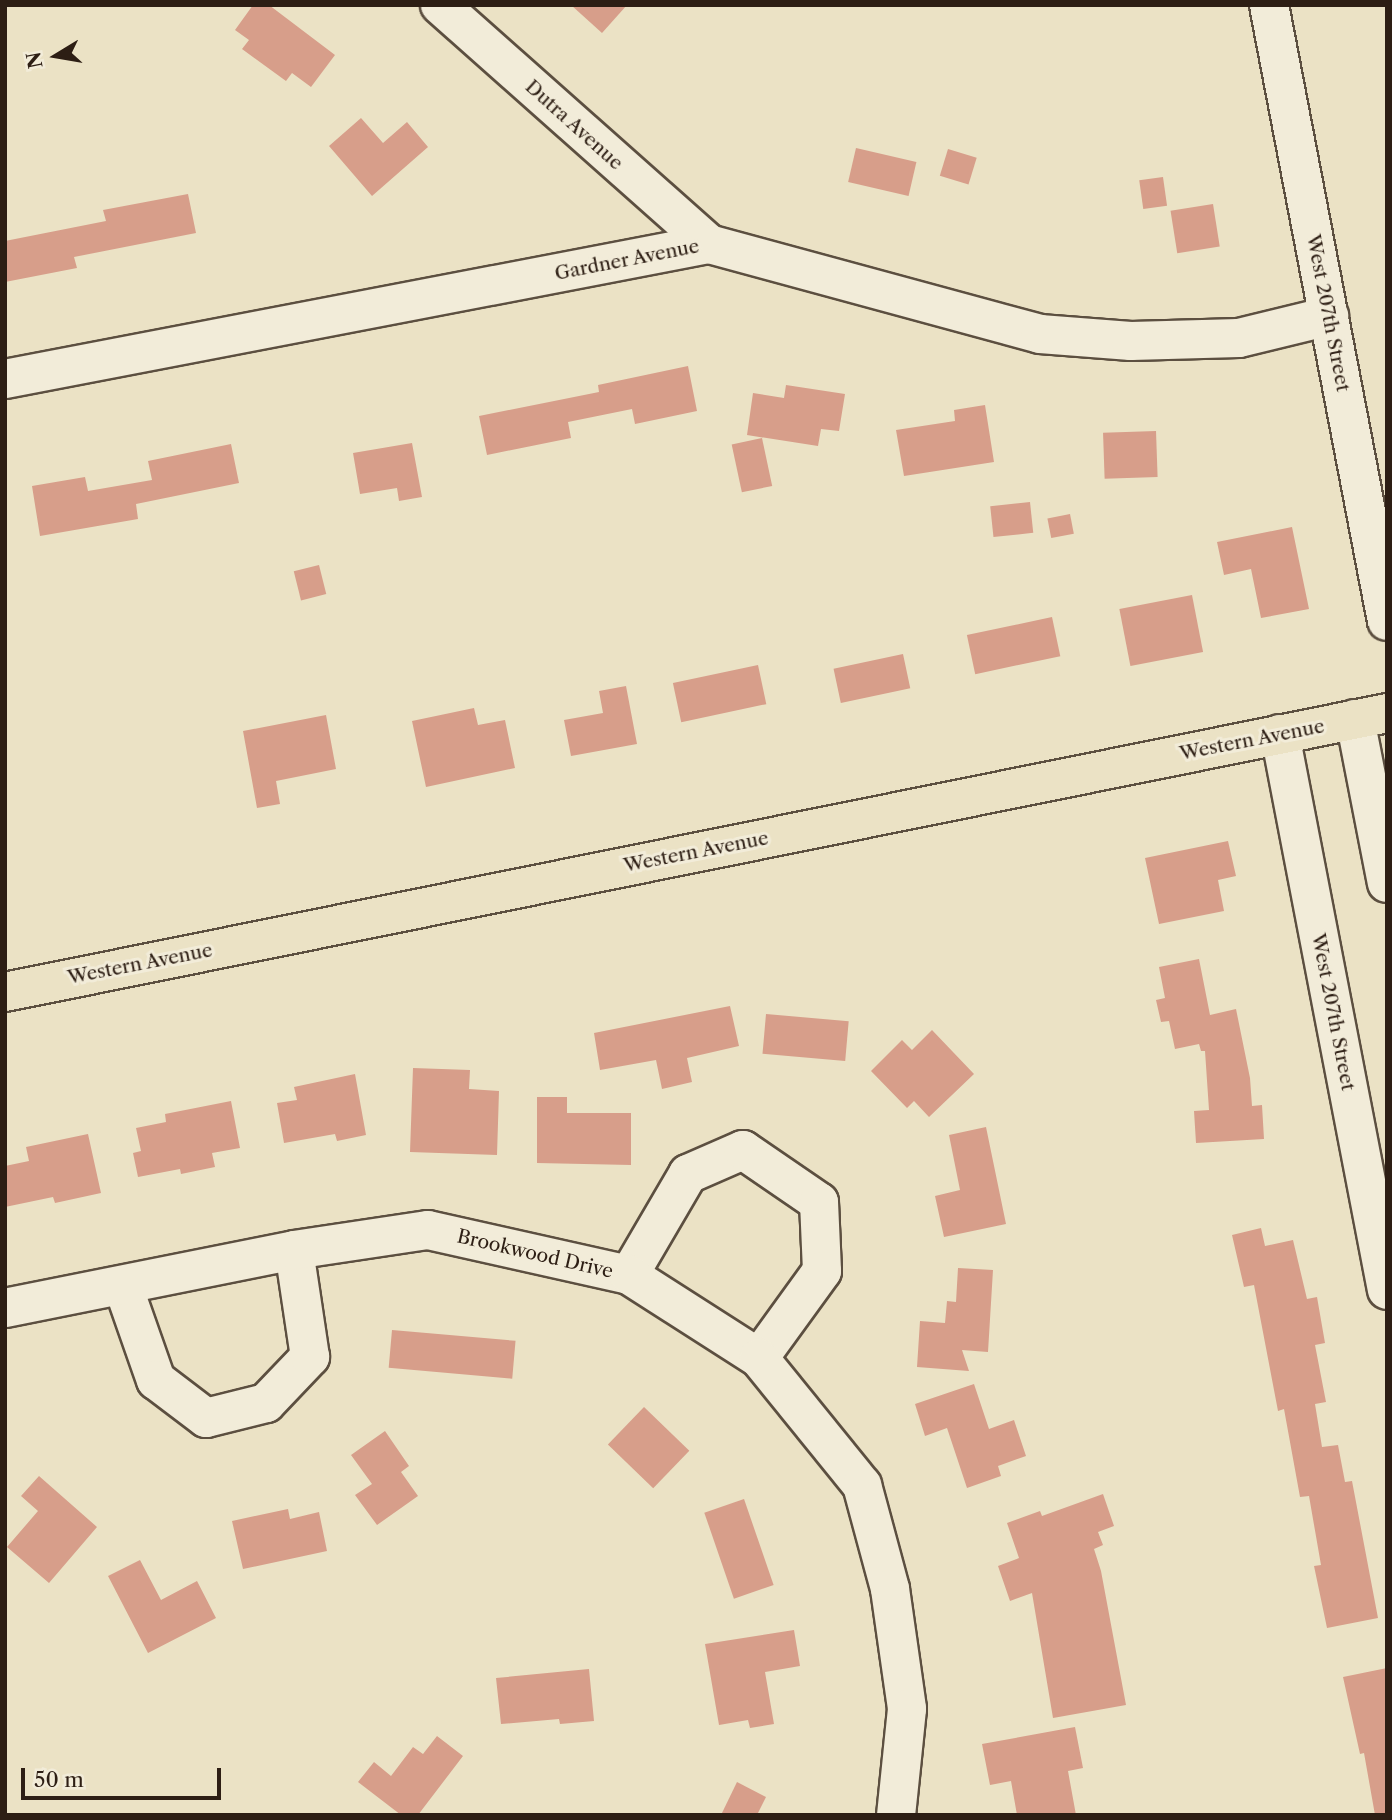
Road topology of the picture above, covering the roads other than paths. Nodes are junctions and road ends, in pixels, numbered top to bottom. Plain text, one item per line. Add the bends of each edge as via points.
1 (440, 5) edge
2 (1272, 6) edge
3 (709, 244) junction
4 (1329, 316) junction
5 (5, 379) edge
6 (1387, 621) edge
7 (1371, 716) edge
8 (1280, 734) junction
9 (1387, 883) edge
10 (5, 992) edge
11 (294, 1250) junction
12 (629, 1275) junction
13 (123, 1286) junction
14 (1387, 1290) edge
15 (5, 1308) edge
16 (759, 1358) junction
17 (896, 1815) edge

1 - 3 street, Dutra Avenue
2 - 4 street, West 207th Street
3 - 4 street, Gardner Avenue via 1040,334 1131,341 1239,338
3 - 5 street, Gardner Avenue
4 - 6 street, West 207th Street
7 - 8 main road, Western Avenue
7 - 9 street
8 - 10 main road, Western Avenue
8 - 14 street, West 207th Street
11 - 12 street, Brookwood Drive via 428,1230
11 - 13 street, Brookwood Drive
11 - 13 street via 310,1357 265,1403 206,1418 156,1380
12 - 16 street, Brookwood Drive
12 - 16 street via 688,1174 743,1150 819,1202 822,1271
13 - 15 street, Brookwood Drive
16 - 17 street, Brookwood Drive via 862,1485 890,1589 907,1709

